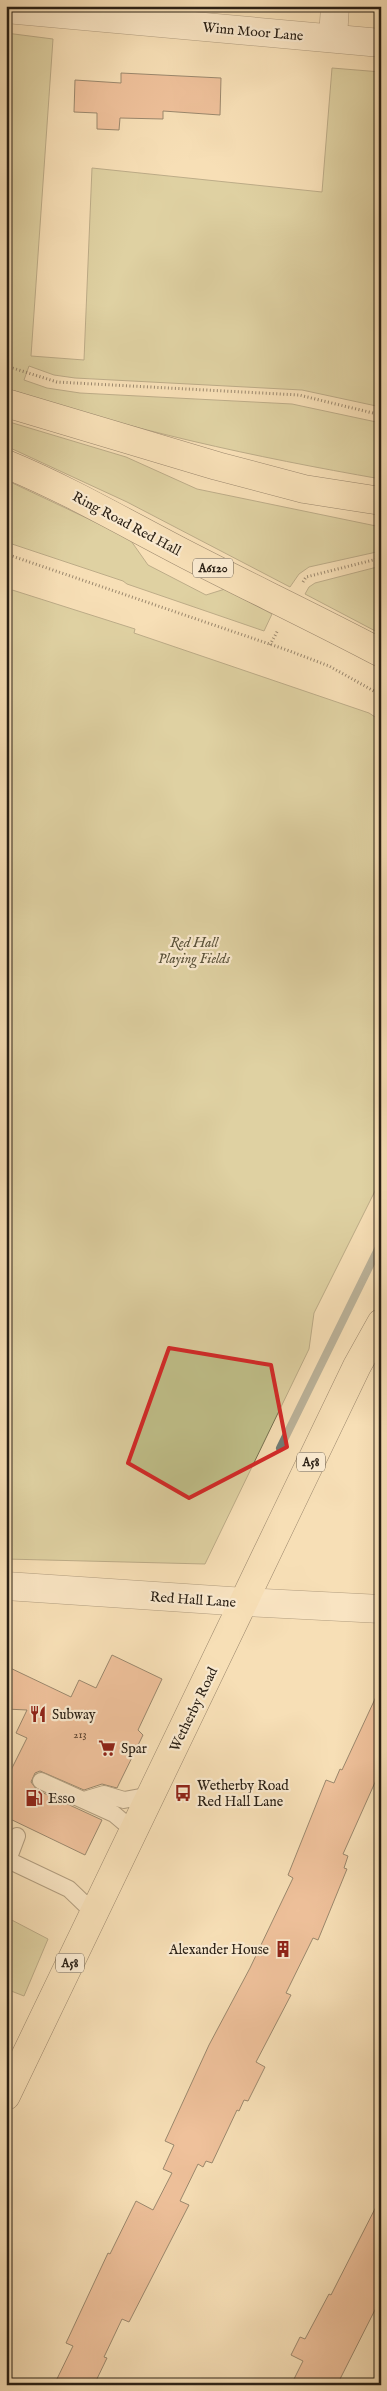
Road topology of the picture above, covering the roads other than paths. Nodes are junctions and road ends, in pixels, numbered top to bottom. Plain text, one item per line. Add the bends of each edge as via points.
1 (335, 6) edge
2 (6, 9) edge
3 (333, 38) junction
4 (381, 43) edge
5 (6, 403) edge
6 (6, 464) edge
7 (381, 501) edge
8 (381, 653) edge
9 (381, 1323) edge
10 (6, 1586) edge
11 (245, 1602) junction
12 (381, 1610) edge
13 (41, 1781) dead end
14 (151, 1795) junction
15 (84, 1800) junction
16 (134, 1831) junction
17 (17, 1836) dead end
18 (94, 1913) junction
19 (6, 2096) edge

1 - 3 street
2 - 3 street, Winn Moor Lane
3 - 4 street, Winn Moor Lane
5 - 7 main road via 304,489
6 - 8 main road, Ring Road Red Hall / A6120 via 46,480
9 - 11 main road, Wetherby Road / A58 via 357,1366
10 - 11 street, Red Hall Lane
11 - 12 street, Red Hall Lane
11 - 14 main road, Wetherby Road / A58
13 - 15 lane
14 - 15 lane via 124,1800 104,1794
14 - 16 main road, Wetherby Road / A58
15 - 16 lane via 114,1814
16 - 18 main road, Wetherby Road / A58
17 - 18 lane via 8,1860 69,1889
18 - 19 main road, Wetherby Road / A58

